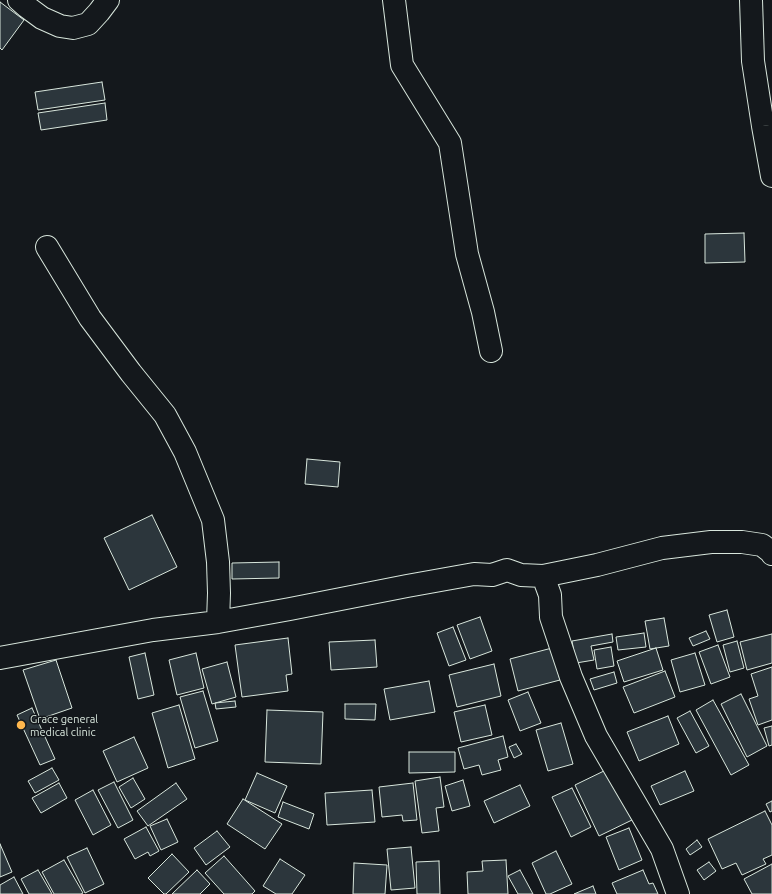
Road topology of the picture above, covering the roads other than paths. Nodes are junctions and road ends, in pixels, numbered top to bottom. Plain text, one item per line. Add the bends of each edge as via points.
1 (19, 0) edge
2 (108, 0) edge
3 (394, 0) edge
4 (751, 0) edge
5 (772, 176) edge
6 (47, 247) dead end
7 (491, 351) dead end
8 (772, 552) edge
9 (543, 576) junction
10 (218, 622) junction
11 (0, 658) edge
12 (678, 894) edge

1 - 2 street via 42,18 60,26 73,28 88,24
3 - 7 street via 402,65 450,143 467,254
4 - 5 street via 753,60
6 - 10 street via 90,318 165,414 185,452 213,520 218,562
8 - 9 street via 762,545 710,542 662,548
9 - 10 street via 521,575 507,570 492,575 474,574
9 - 12 street via 550,595 551,617 596,736 662,849
10 - 11 street via 153,630

